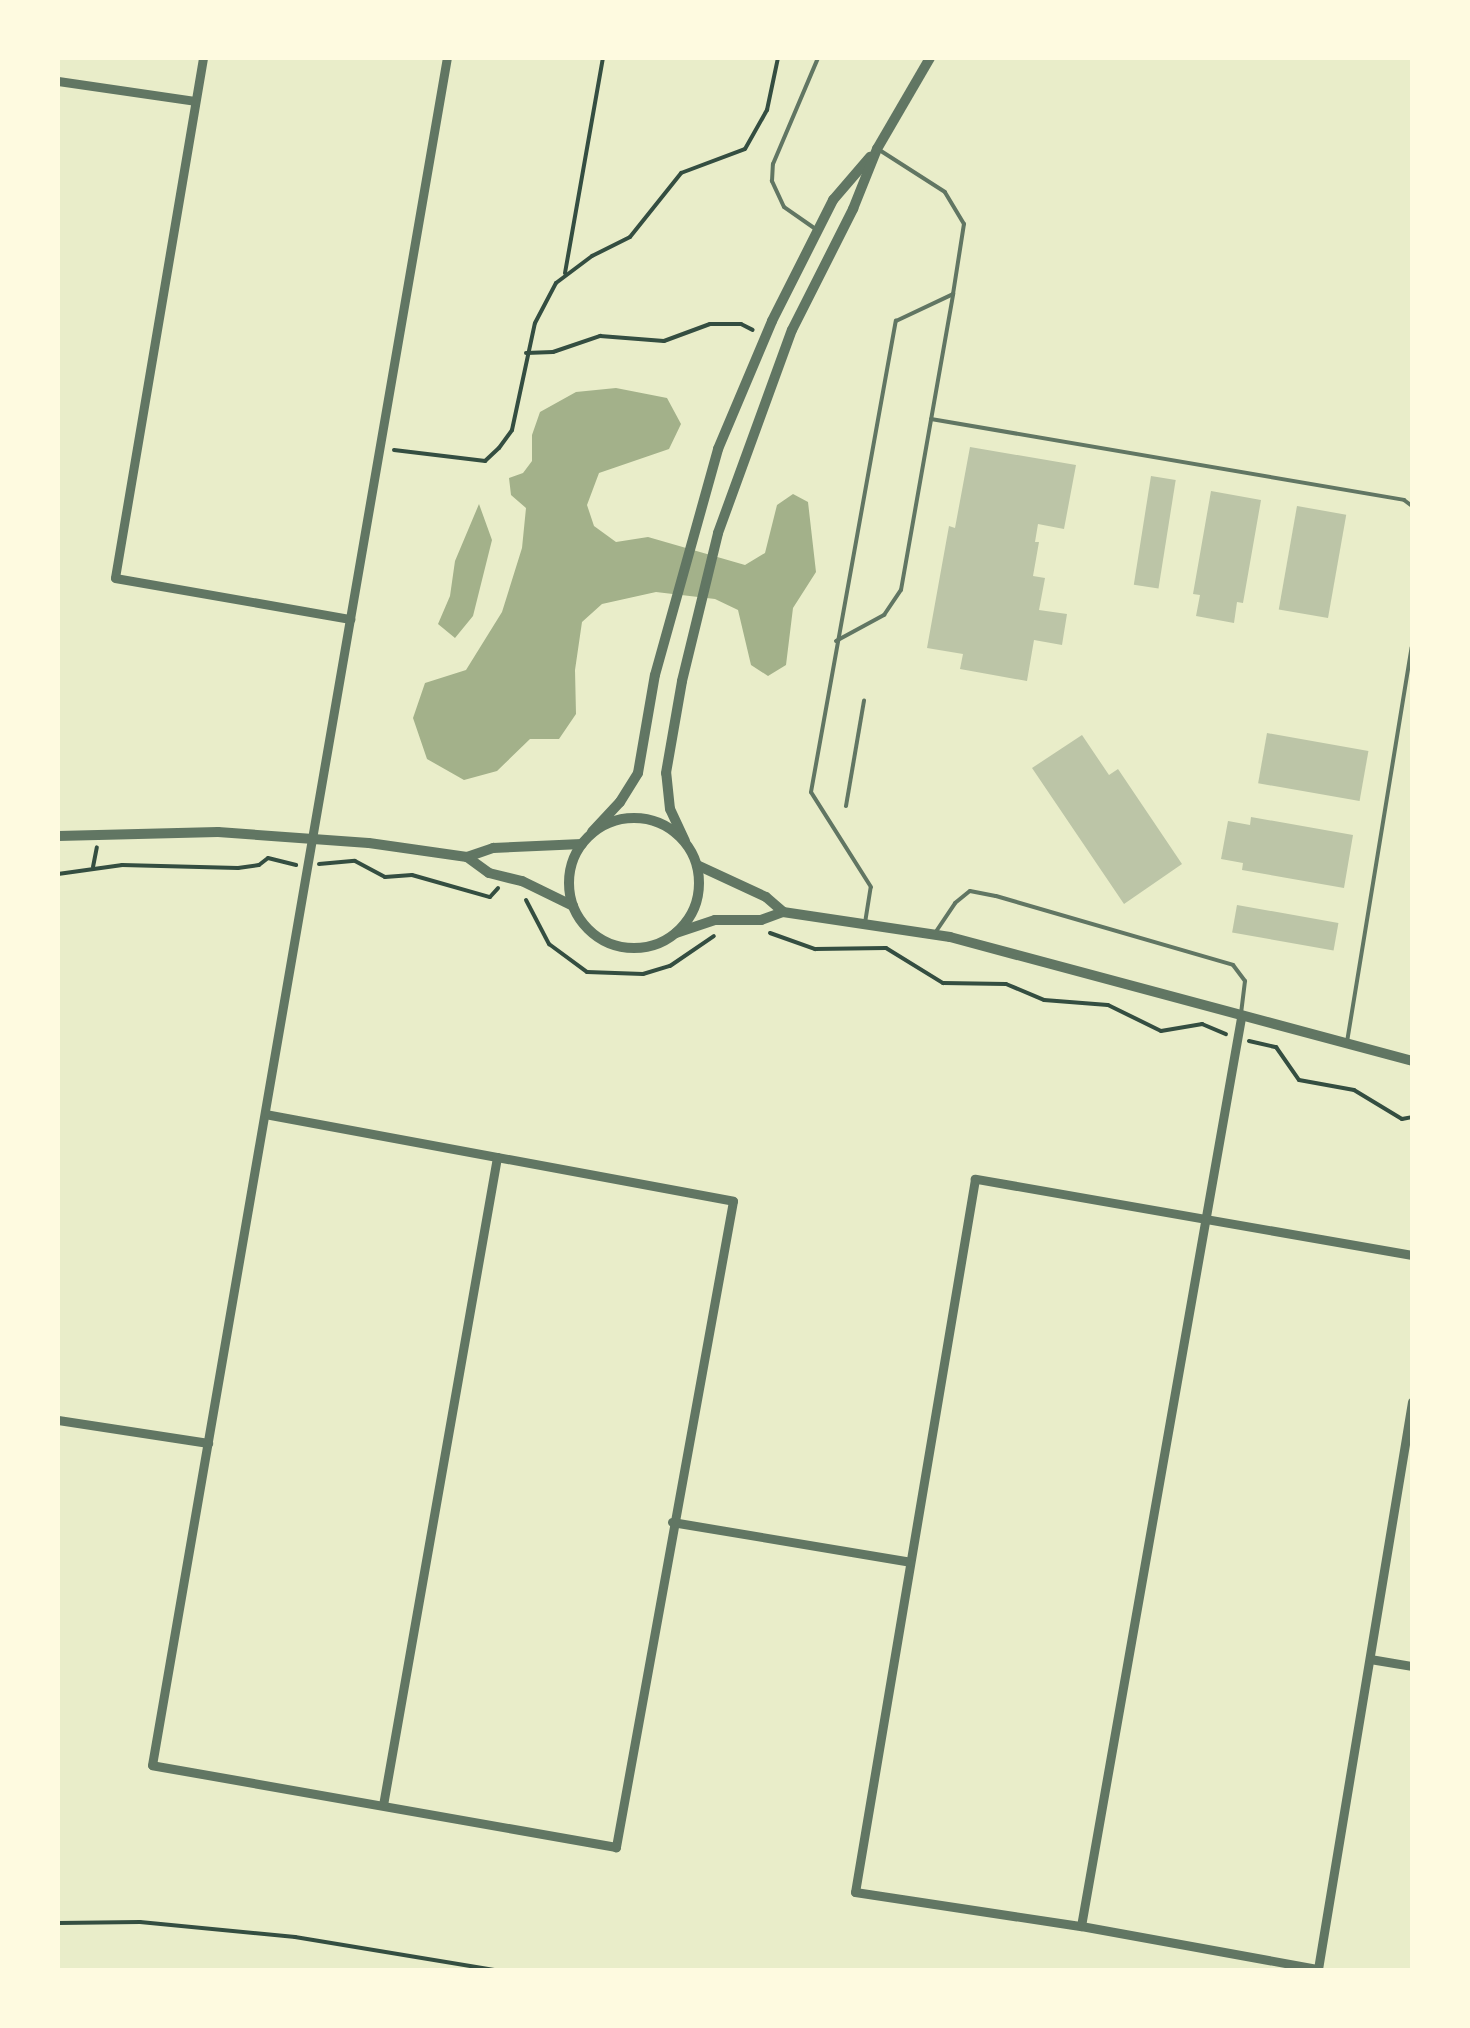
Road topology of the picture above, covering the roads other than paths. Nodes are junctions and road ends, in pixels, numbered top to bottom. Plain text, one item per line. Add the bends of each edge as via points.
1 (203, 58) edge
2 (446, 58) edge
3 (818, 58) edge
4 (930, 58) edge
5 (58, 81) edge
6 (196, 102) junction
7 (877, 149) junction
8 (817, 230) junction
9 (953, 294) junction
10 (931, 418) junction
11 (1412, 506) edge
12 (350, 619) junction
13 (836, 641) junction
14 (1412, 647) edge
15 (864, 701) dead end
16 (846, 806) dead end
17 (592, 832) junction
18 (58, 836) edge
19 (312, 836) junction
20 (685, 840) junction
21 (582, 844) junction
22 (467, 858) junction
23 (698, 865) junction
24 (573, 906) junction
25 (783, 912) junction
26 (865, 923) junction
27 (676, 933) junction
28 (934, 934) junction
29 (1241, 1018) junction
30 (1347, 1045) junction
31 (1412, 1061) edge
32 (265, 1114) junction
33 (497, 1157) junction
34 (1206, 1219) junction
35 (1412, 1255) edge
36 (1412, 1402) edge
37 (58, 1420) edge
38 (208, 1443) junction
39 (672, 1522) junction
40 (910, 1562) junction
41 (1370, 1659) junction
42 (1412, 1666) edge
43 (383, 1806) junction
44 (1081, 1926) junction
45 (1318, 1969) edge

1 - 6 street
2 - 12 street
3 - 8 lane via 773,164 772,181 784,207
4 - 7 street
5 - 6 street
6 - 12 street via 114,578
7 - 8 street via 832,200
7 - 9 lane via 945,192 964,224
7 - 20 street via 792,330 718,533 666,774 670,810
8 - 17 street via 718,449 671,610 638,772
9 - 10 lane
9 - 13 lane via 896,321
10 - 11 lane
10 - 13 lane via 901,590 884,615
12 - 19 street
13 - 26 lane via 810,792 871,887
14 - 30 lane
15 - 16 lane
17 - 20 street via 630,817 660,823
17 - 21 street
18 - 19 street
19 - 22 street
19 - 32 street
20 - 23 street
21 - 22 street via 493,848
21 - 24 street via 570,874
22 - 24 street
23 - 25 street
23 - 27 street via 697,902
24 - 27 street via 598,938 618,946 638,948
25 - 26 street
25 - 27 street via 760,920 715,920
26 - 28 street
28 - 29 street
28 - 29 lane via 970,891 996,896 1233,965 1245,980
29 - 30 street
29 - 34 street
30 - 31 street
32 - 33 street
32 - 38 street
33 - 39 street via 733,1200
33 - 43 street
34 - 35 street
34 - 40 street via 975,1179
34 - 44 street
36 - 41 street
37 - 38 street
38 - 43 street via 152,1765
39 - 40 street
39 - 43 street via 616,1846
40 - 44 street via 855,1892
41 - 42 street
41 - 45 street
44 - 45 street

